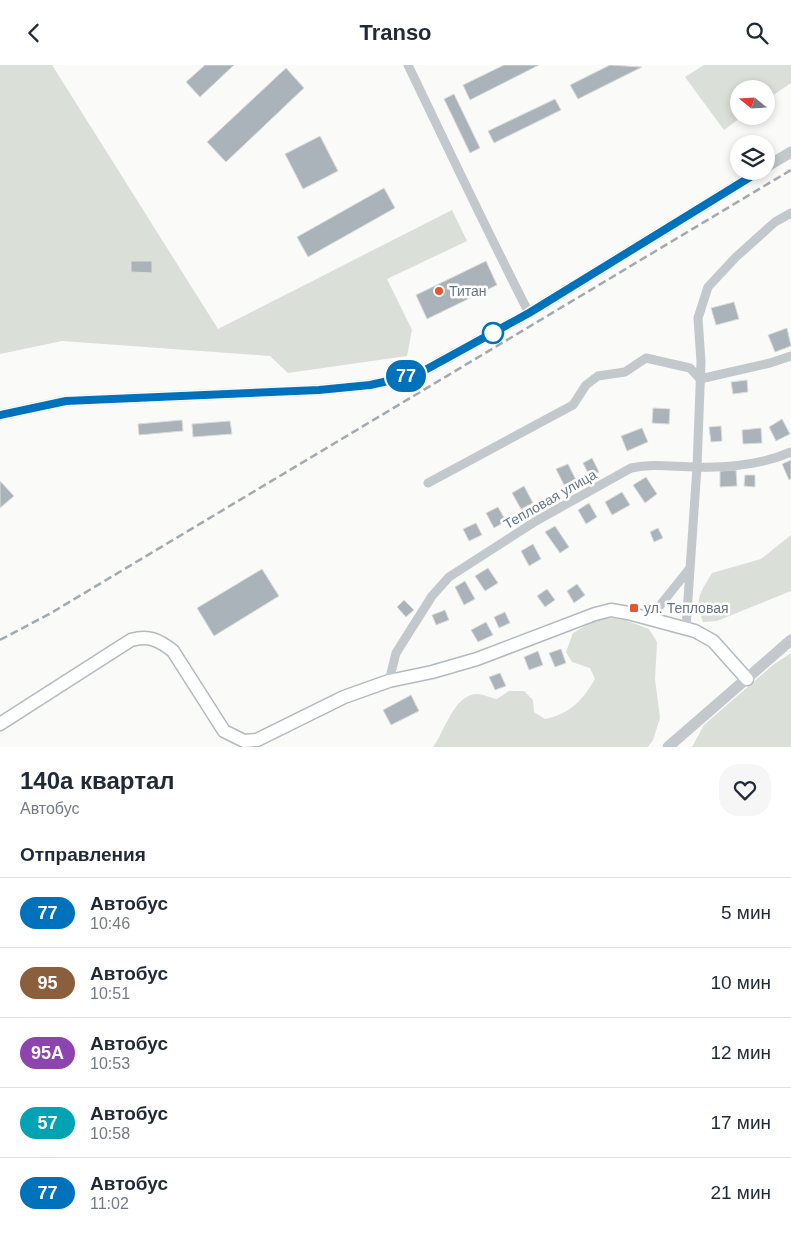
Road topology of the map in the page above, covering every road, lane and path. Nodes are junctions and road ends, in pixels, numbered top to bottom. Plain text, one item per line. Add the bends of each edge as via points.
1 (408, 65) edge
2 (791, 152) edge
3 (775, 162) edge
4 (745, 180) edge
5 (791, 213) edge
6 (529, 313) junction
7 (791, 356) edge
8 (700, 379) junction
9 (0, 415) edge
10 (791, 452) edge
11 (697, 467) junction
12 (428, 483) dead end
13 (690, 568) junction
14 (650, 618) junction
15 (686, 628) junction
16 (791, 639) edge
17 (748, 679) junction
18 (388, 681) junction
19 (0, 724) edge
20 (668, 747) edge

1 - 6 street
2 - 3 street
4 - 6 street
5 - 8 street via 736,257 708,287 698,318
6 - 9 street via 427,369 370,385 66,401
7 - 8 street
8 - 11 street
8 - 12 street via 690,368 646,359 625,372 598,376 586,385 573,405
10 - 11 street, Тепловая улица via 761,463
11 - 13 street
11 - 18 street, Тепловая улица via 631,467 536,521 449,577 419,615 396,653
13 - 14 street
13 - 15 street
14 - 15 main road
14 - 18 main road via 611,610 477,659 432,673
15 - 17 main road via 713,641
16 - 17 street
17 - 20 street
18 - 19 main road via 344,697 266,737 244,741 224,731 173,651 162,642 141,637 131,640

